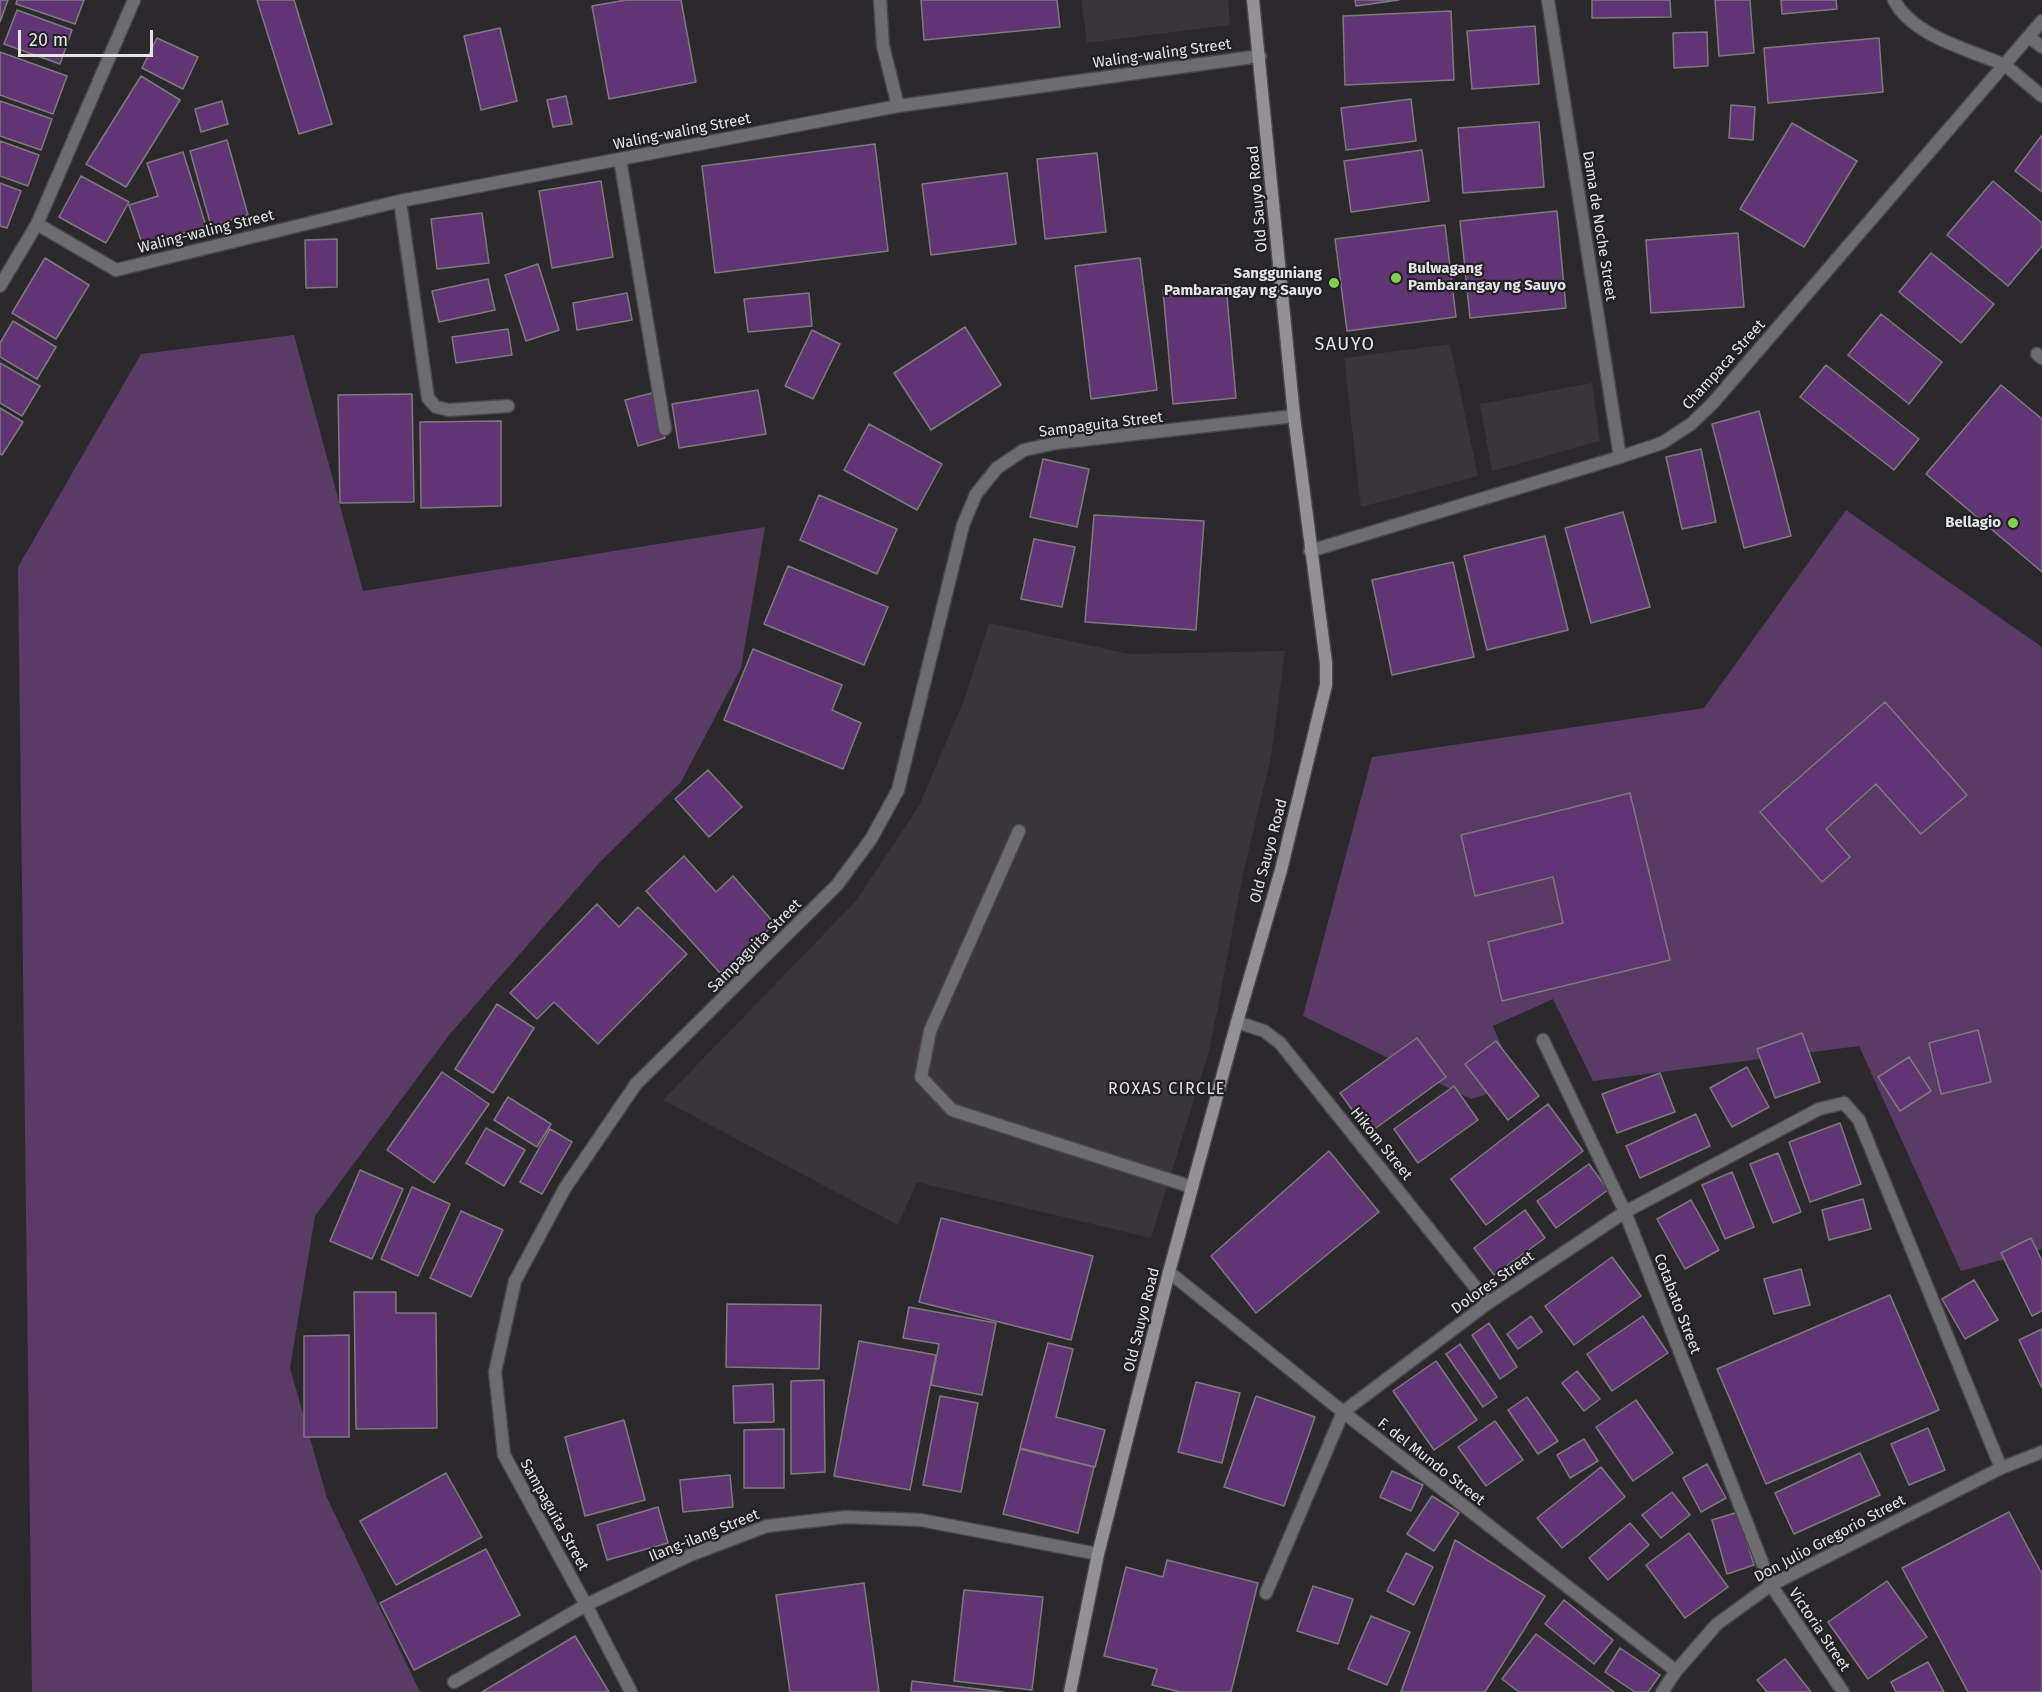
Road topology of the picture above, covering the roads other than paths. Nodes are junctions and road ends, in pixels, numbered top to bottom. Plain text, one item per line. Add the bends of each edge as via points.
1 (134, 0) edge
2 (880, 0) edge
3 (1253, 0) edge
4 (1548, 0) edge
5 (1894, 0) edge
6 (2042, 21) edge
7 (2029, 37) junction
8 (2042, 47) edge
9 (1260, 56) junction
10 (2005, 65) junction
11 (2042, 96) edge
12 (898, 106) junction
13 (620, 159) junction
14 (400, 201) junction
15 (37, 224) junction
16 (0, 286) edge
17 (508, 406) dead end
18 (1294, 416) junction
19 (666, 429) dead end
20 (1620, 457) junction
21 (1310, 551) junction
22 (1019, 831) dead end
23 (1237, 1022) junction
24 (1543, 1040) dead end
25 (1192, 1187) junction
26 (1625, 1212) junction
27 (1169, 1272) junction
28 (1488, 1303) junction
29 (1343, 1412) junction
30 (2042, 1452) edge
31 (2001, 1468) junction
32 (1098, 1554) junction
33 (1770, 1585) junction
34 (1266, 1593) dead end
35 (586, 1605) junction
36 (1676, 1671) junction
37 (454, 1682) dead end
38 (631, 1692) edge
39 (1070, 1692) edge
40 (1662, 1692) edge
41 (1843, 1692) edge

1 - 15 street
2 - 12 street via 883,46
3 - 9 main road, Old Sauyo Road
4 - 20 street, Dama de Noche Street
5 - 10 street via 1898,9 1925,32
6 - 7 street, Champaca Street
7 - 8 street
7 - 10 street, Champaca Street
9 - 12 street, Waling-waling Street
9 - 18 main road, Old Sauyo Road
10 - 11 street
10 - 20 street, Champaca Street via 1712,404 1662,443
12 - 13 street, Waling-waling Street
13 - 14 street, Waling-waling Street
13 - 19 street
14 - 15 street, Waling-waling Street via 116,270
14 - 17 street via 428,398 436,407 449,410
15 - 16 street
18 - 21 main road, Old Sauyo Road
18 - 35 street, Sampaguita Street via 1024,450 997,468 976,494 963,525 898,790 871,839 837,885 636,1084 565,1188 515,1281 495,1372 504,1455
20 - 21 street, Champaca Street
21 - 23 main road, Old Sauyo Road via 1326,685 1281,870
22 - 25 street via 930,1031 921,1077 952,1110
23 - 25 main road, Old Sauyo Road
23 - 28 street, Hikom Street via 1264,1031 1280,1043
24 - 26 street, Cotabato Street
25 - 27 main road, Old Sauyo Road
26 - 28 street, Dolores Street
26 - 31 street, Dolores Street via 1819,1109 1844,1103 1859,1120
26 - 33 street, Cotabato Street
27 - 29 street, F. del Mundo Street
27 - 32 main road, Old Sauyo Road
28 - 29 street, Dolores Street
29 - 34 street
29 - 36 street, F. del Mundo Street
30 - 31 street, Don Julio Gregorio Street
31 - 33 street, Don Julio Gregorio Street
32 - 35 street, Ilang-ilang Street via 921,1520 846,1517 767,1526 688,1556
32 - 39 main road, Old Sauyo Road
33 - 36 street, Don Julio Gregorio Street via 1717,1624
33 - 41 street, Victoria Street
35 - 37 street, Ilang-ilang Street
35 - 38 street, Sampaguita Street
36 - 40 street, Don Julio Gregorio Street

